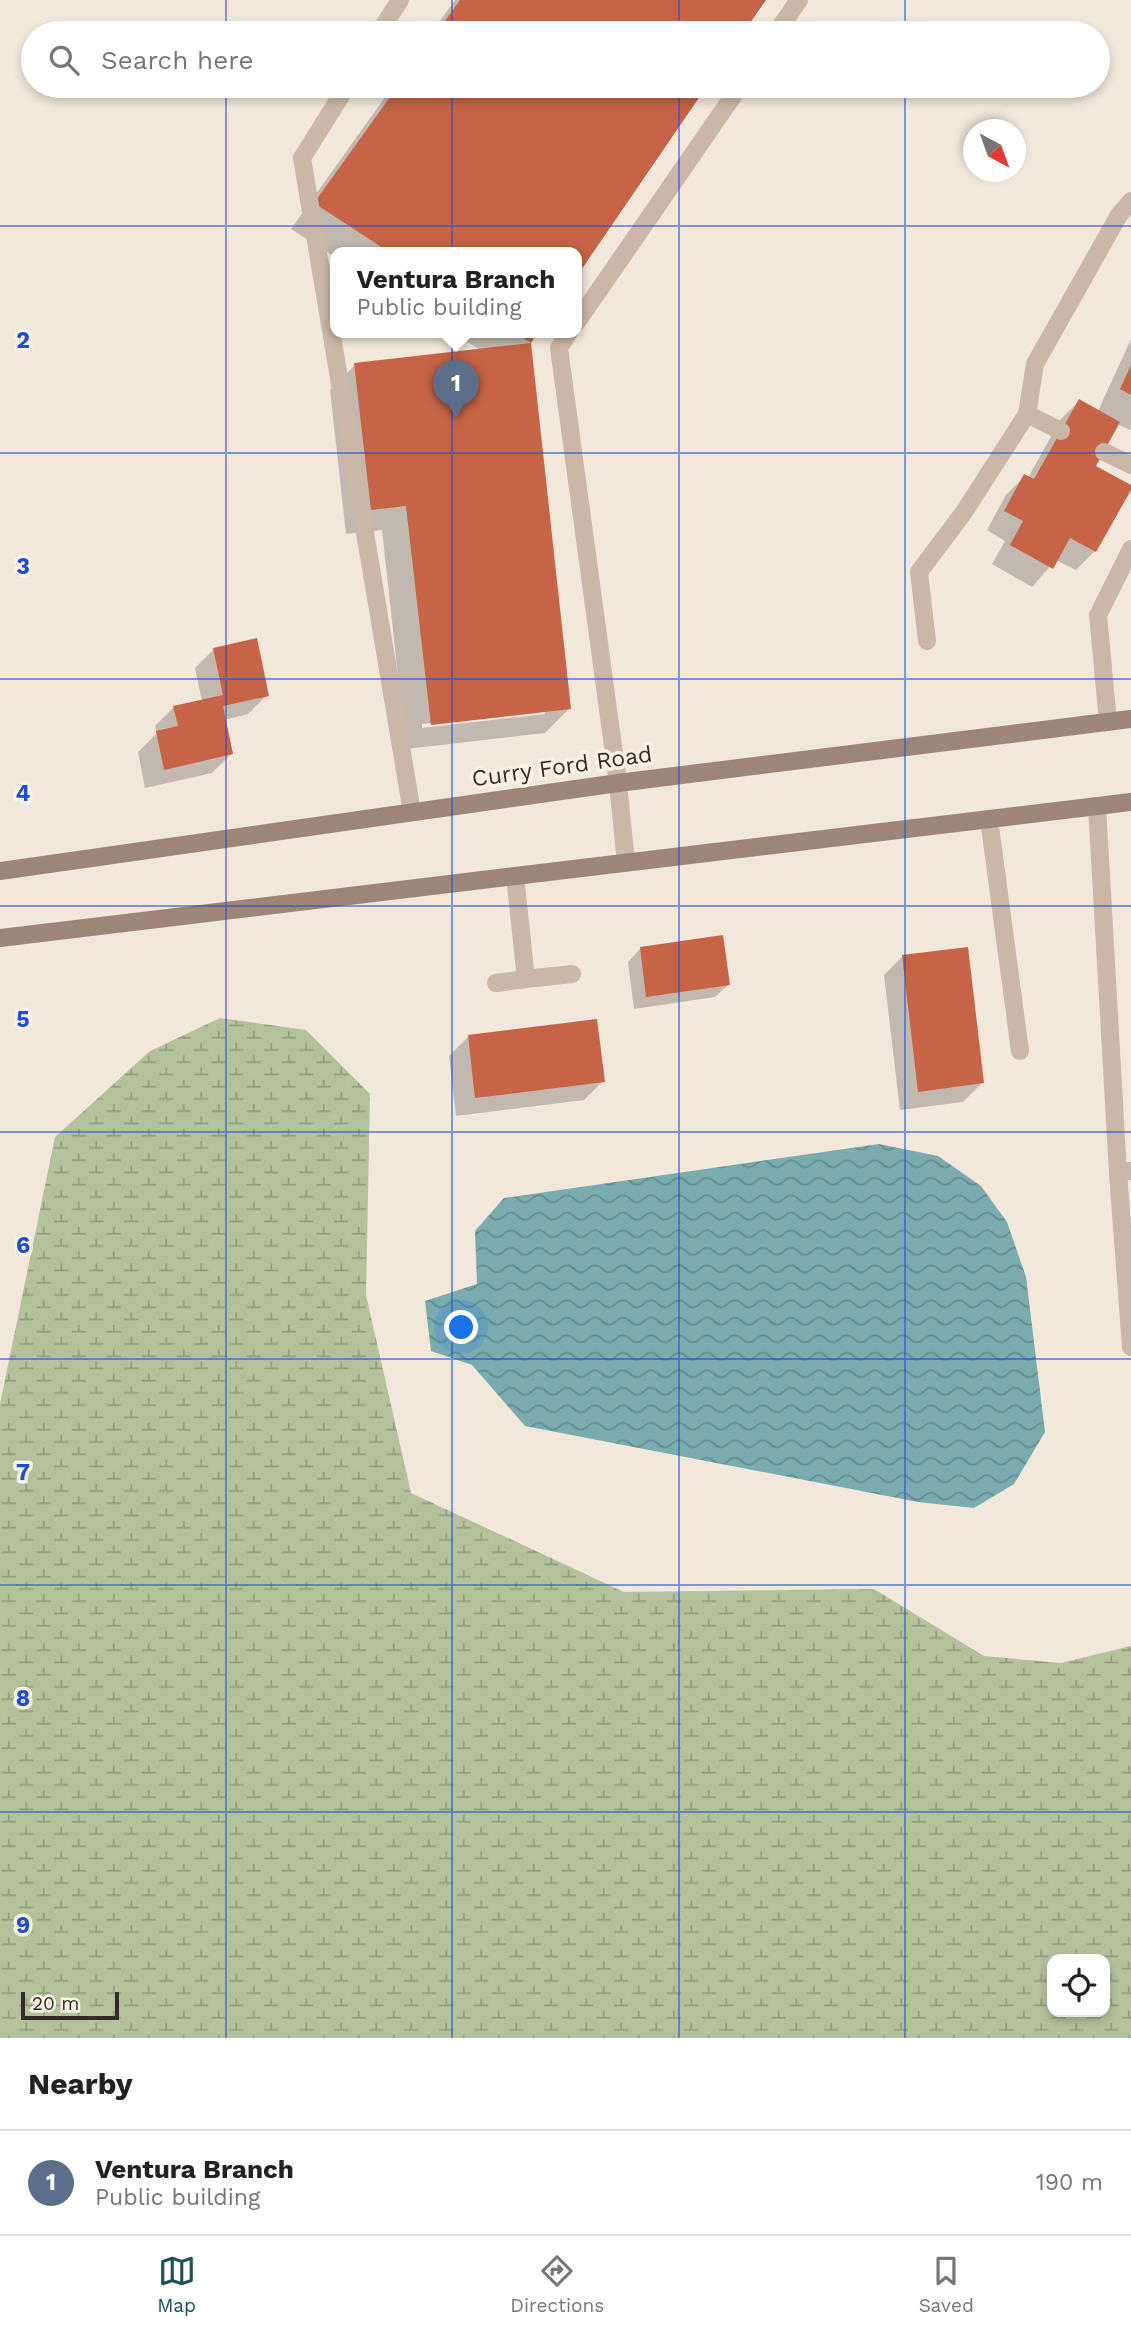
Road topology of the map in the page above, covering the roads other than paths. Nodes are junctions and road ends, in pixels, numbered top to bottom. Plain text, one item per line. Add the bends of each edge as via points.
1 (400, 0) edge
2 (799, 0) edge
3 (387, 21) edge
4 (784, 21) edge
5 (339, 98) edge
6 (732, 98) edge
7 (1131, 201) edge
8 (582, 315) edge
9 (330, 324) edge
10 (332, 338) edge
11 (565, 338) edge
12 (1027, 414) junction
13 (1061, 431) dead end
14 (1104, 452) dead end
15 (1131, 465) edge
16 (1131, 548) edge
17 (928, 641) dead end
18 (1131, 719) edge
19 (1108, 722) junction
20 (618, 782) junction
21 (1131, 802) edge
22 (1097, 806) junction
23 (412, 812) junction
24 (989, 819) junction
25 (626, 863) junction
26 (0, 871) edge
27 (515, 876) junction
28 (0, 938) edge
29 (572, 974) dead end
30 (526, 979) junction
31 (496, 983) dead end
32 (1020, 1051) dead end
33 (1123, 1104) edge
34 (1125, 1172) edge
35 (1131, 1347) edge

1 - 3 street
2 - 4 street
5 - 9 street via 302,158
6 - 8 street
7 - 12 street via 1035,364
10 - 23 street
11 - 20 street via 559,348
12 - 13 street
12 - 17 street via 919,572
14 - 15 street
16 - 19 street via 1098,615
18 - 19 street, Curry Ford Road
19 - 20 street, Curry Ford Road
20 - 23 street, Curry Ford Road
20 - 25 street
21 - 22 street
22 - 24 street
22 - 33 street
23 - 26 street, Curry Ford Road
24 - 25 street
24 - 32 street
25 - 27 street
27 - 28 street
27 - 30 street
29 - 30 street
30 - 31 street
33 - 34 street
34 - 35 street

